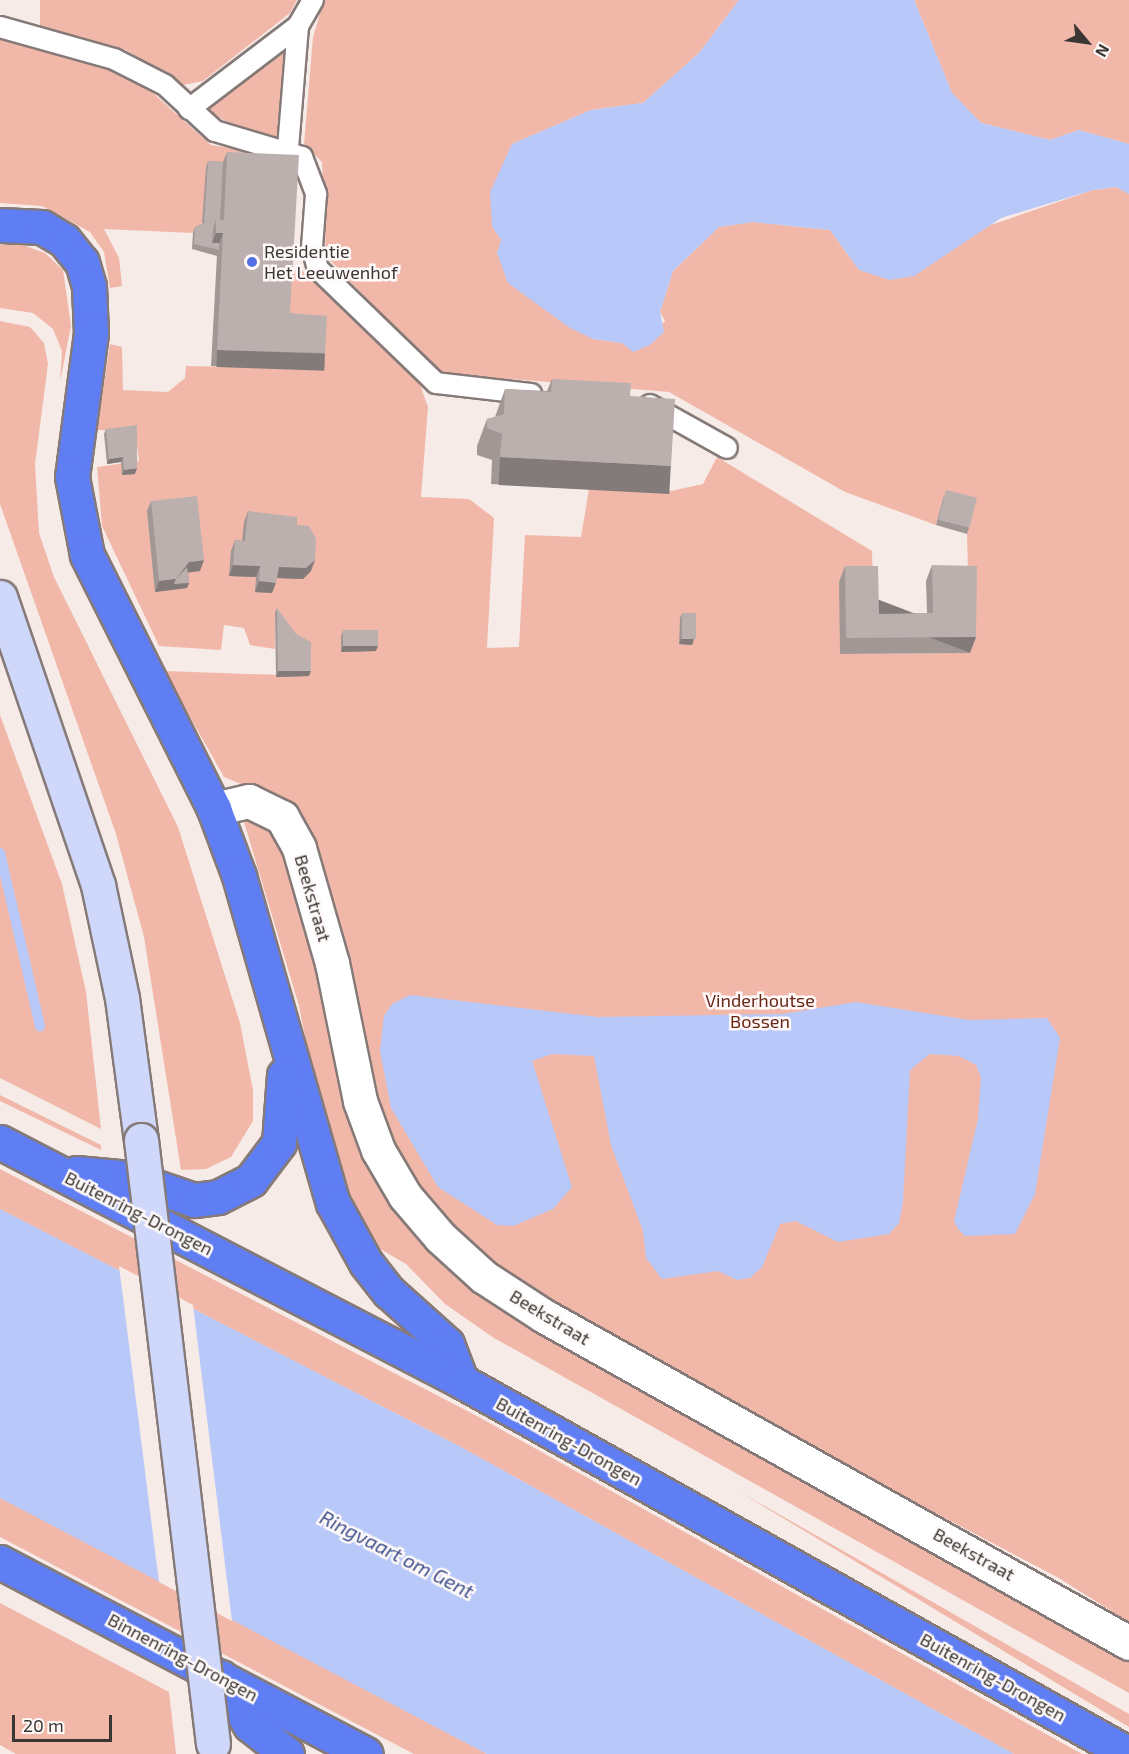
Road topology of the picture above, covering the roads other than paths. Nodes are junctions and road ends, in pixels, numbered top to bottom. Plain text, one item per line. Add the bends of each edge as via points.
1 (313, 0) edge
2 (298, 26) junction
3 (0, 27) edge
4 (189, 108) junction
5 (288, 148) junction
6 (0, 225) edge
7 (547, 396) edge
8 (628, 403) edge
9 (727, 448) dead end
10 (0, 597) edge
11 (214, 809) junction
12 (284, 1034) junction
13 (0, 1142) edge
14 (59, 1172) junction
15 (461, 1382) junction
16 (0, 1562) edge
17 (1129, 1643) edge
18 (220, 1676) junction
19 (213, 1749) edge
20 (287, 1754) edge
21 (366, 1754) edge
22 (1129, 1754) edge

1 - 2 lane
2 - 4 lane
2 - 5 lane
3 - 4 lane via 114,59 165,85
4 - 5 lane via 215,131
5 - 7 lane via 302,157 312,174 312,247 318,269 385,336 436,383
6 - 11 highway via 42,227 64,240 82,262 89,286 91,333 75,428 76,516 87,555
8 - 9 lane via 652,405
10 - 19 street, bridge via 98,885 122,998
11 - 12 highway via 262,949
11 - 17 street, Beekstraat via 249,801 282,817 299,848 332,963 360,1101 378,1150 405,1196 440,1237 484,1277 544,1316
12 - 14 highway via 285,1116 279,1143 266,1167 240,1187 194,1200 130,1178
12 - 15 highway via 333,1203 366,1263 389,1292 447,1344
13 - 14 highway, Buitenring-Drongen
14 - 15 highway, Buitenring-Drongen
15 - 22 highway, Buitenring-Drongen
16 - 18 highway, Binnenring-Drongen
18 - 20 highway via 250,1725
18 - 21 highway, Binnenring-Drongen

